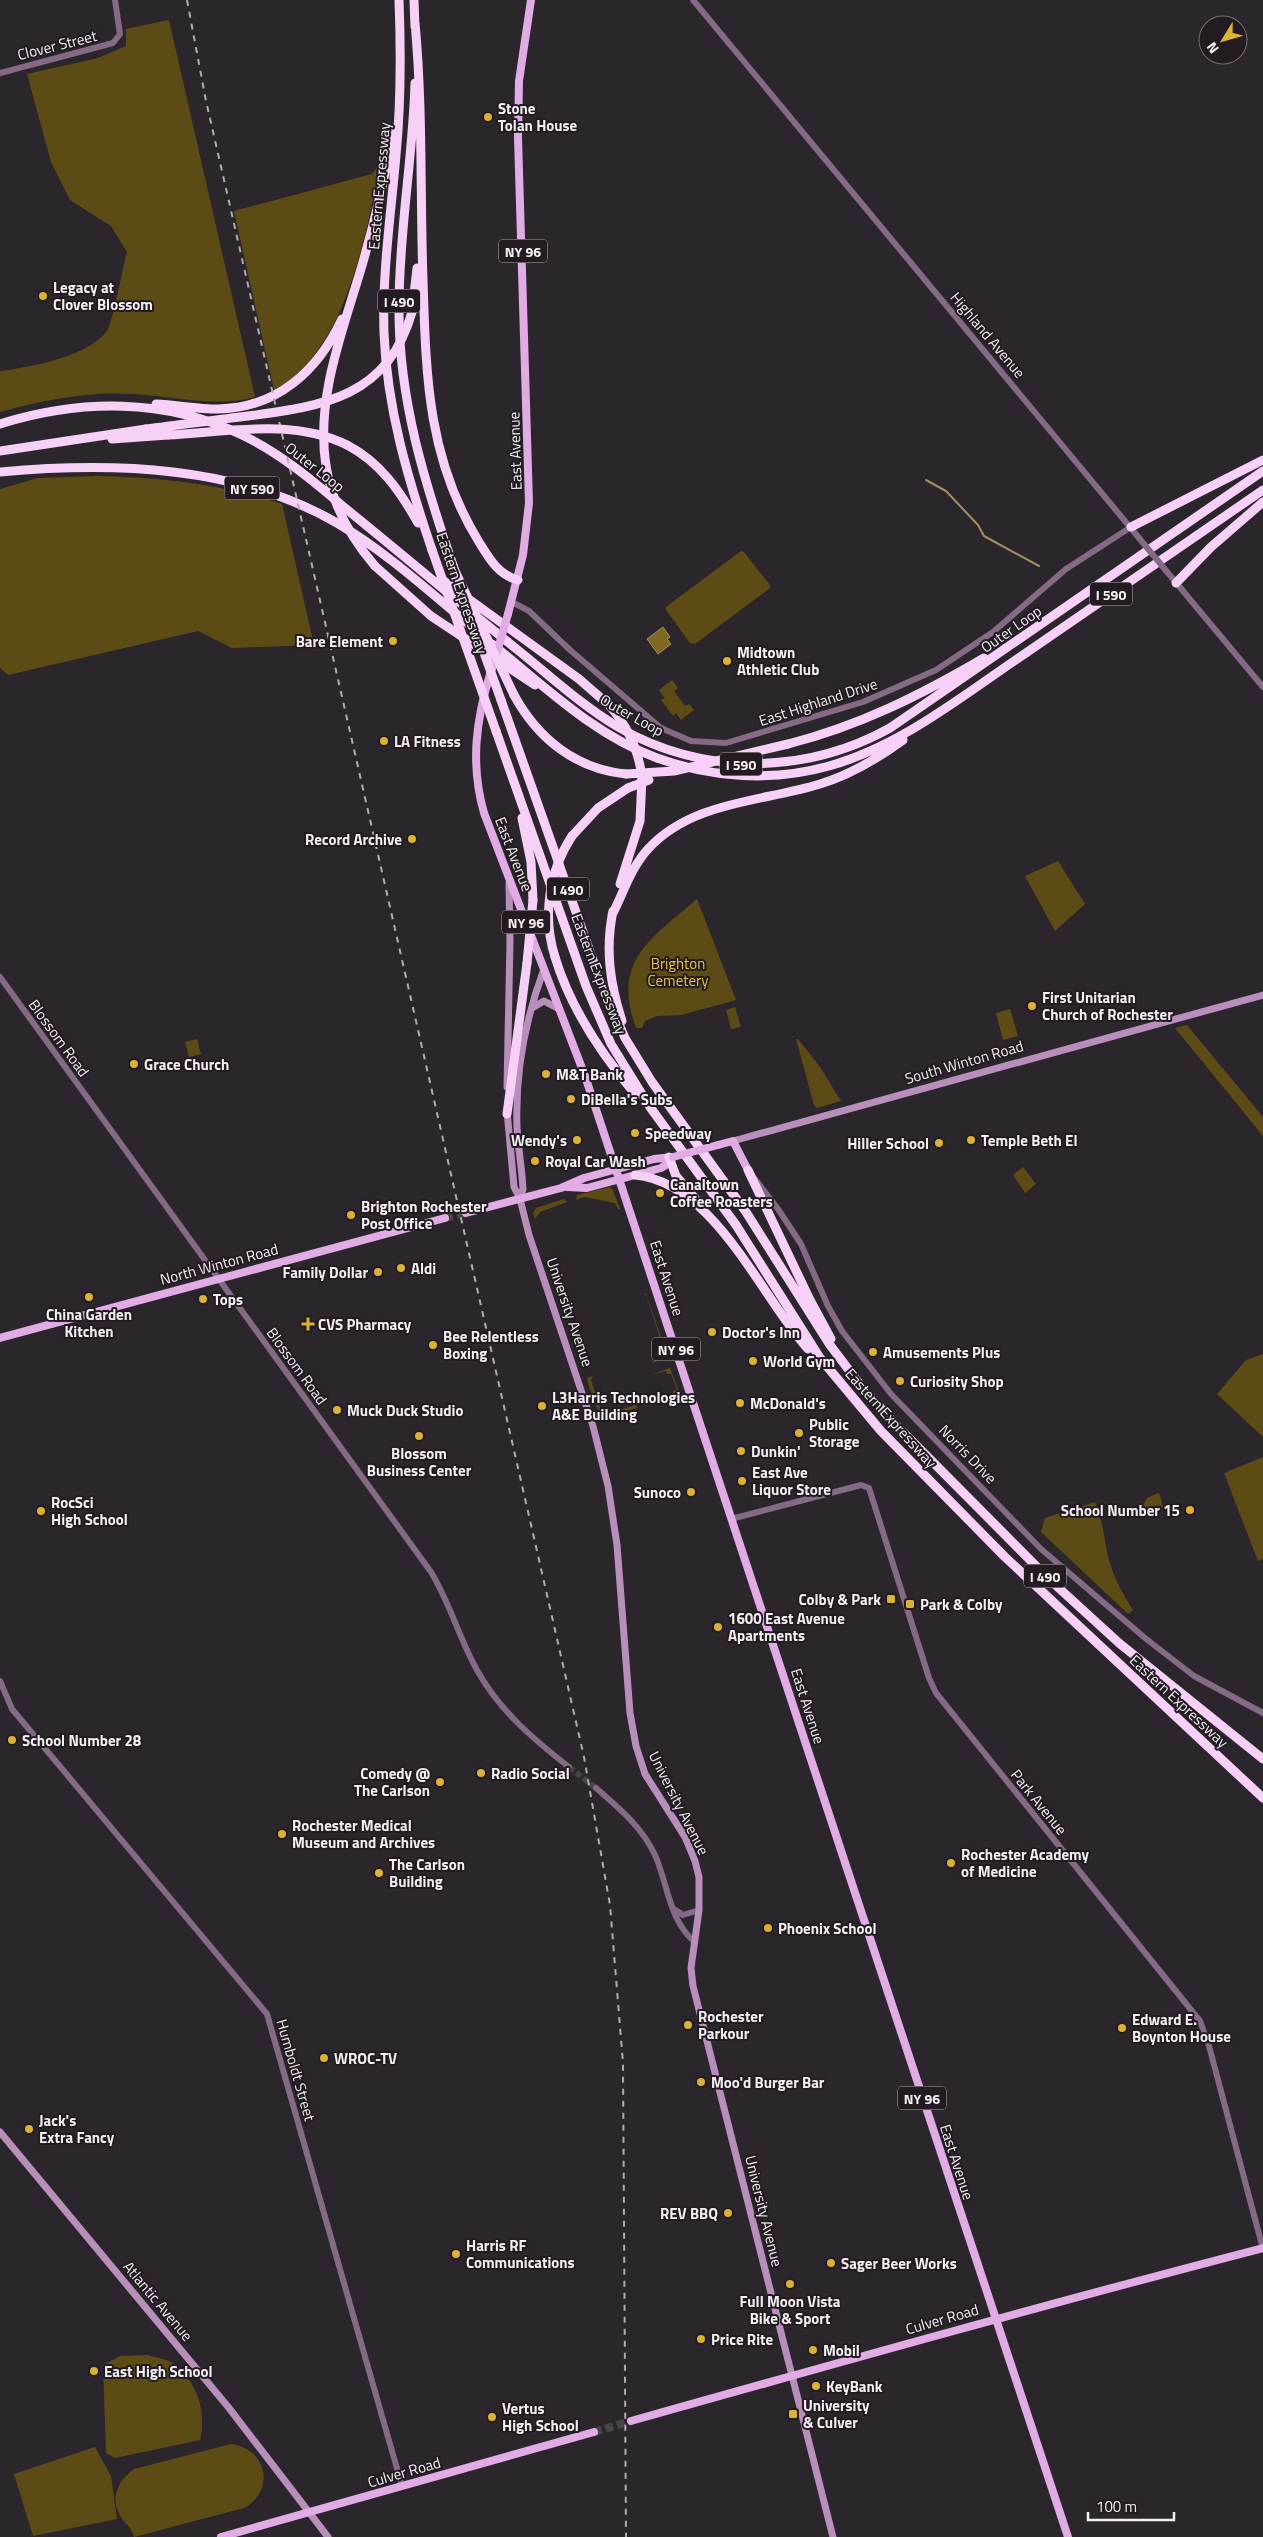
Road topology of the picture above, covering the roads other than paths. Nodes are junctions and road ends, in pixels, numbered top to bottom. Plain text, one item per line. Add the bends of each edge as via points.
1 (115, 0) edge
2 (399, 0) edge
3 (414, 0) edge
4 (531, 0) edge
5 (693, 0) edge
6 (415, 23) junction
7 (400, 61) junction
8 (0, 72) edge
9 (421, 201) junction
10 (356, 284) junction
11 (100, 405) junction
12 (0, 424) edge
13 (47, 444) junction
14 (0, 451) edge
15 (1263, 460) edge
16 (72, 468) junction
17 (1263, 471) edge
18 (0, 472) edge
19 (0, 478) edge
20 (1263, 490) edge
21 (1263, 502) edge
22 (360, 520) junction
23 (1130, 527) junction
24 (432, 550) junction
25 (455, 571) junction
26 (518, 580) junction
27 (1176, 583) junction
28 (459, 602) joint
29 (512, 602) junction
30 (465, 622) joint
31 (1036, 628) junction
32 (1263, 687) edge
33 (959, 698) junction
34 (583, 717) junction
35 (510, 769) junction
36 (685, 769) junction
37 (508, 876) junction
38 (612, 915) junction
39 (544, 969) junction
40 (0, 977) edge
41 (1263, 995) edge
42 (530, 1010) junction
43 (560, 1010) junction
44 (646, 1074) junction
45 (507, 1114) junction
46 (669, 1133) junction
47 (733, 1141) junction
48 (671, 1158) junction
49 (616, 1170) junction
50 (748, 1170) junction
51 (635, 1175) junction
52 (619, 1179) junction
53 (567, 1187) junction
54 (520, 1199) junction
55 (466, 1213) tunnel mouth
56 (445, 1218) tunnel mouth
57 (719, 1227) junction
58 (219, 1279) junction
59 (0, 1338) edge
60 (848, 1370) junction
61 (853, 1399) junction
62 (732, 1519) junction
63 (0, 1681) edge
64 (1263, 1713) edge
65 (1263, 1759) edge
66 (569, 1767) tunnel mouth
67 (596, 1788) tunnel mouth
68 (1263, 1798) edge
69 (672, 1907) junction
70 (699, 1910) junction
71 (695, 1942) junction
72 (0, 2132) edge
73 (1263, 2248) edge
74 (995, 2318) junction
75 (791, 2376) junction
76 (631, 2421) tunnel mouth
77 (594, 2432) tunnel mouth
78 (402, 2486) junction
79 (309, 2513) junction
80 (221, 2537) edge
81 (328, 2537) edge
82 (833, 2537) edge
83 (1068, 2537) edge

1 - 8 street, Clover Street via 120,30 118,38 108,45
2 - 7 highway, Eastern Expressway / I 490
3 - 6 highway, Eastern Expressway / I 490
4 - 26 main road, East Avenue / NY 96 via 519,81 530,494 527,535
5 - 23 street, Highland Avenue
6 - 9 highway via 421,96
6 - 25 highway, Eastern Expressway / I 490 via 414,117 399,284 400,352 416,450
7 - 10 highway via 389,155
7 - 24 highway, Eastern Expressway / I 490 via 396,154 385,274 385,342 398,439
9 - 13 highway, bridge via 412,312 402,339 384,365 365,383 338,399 297,410
9 - 26 highway via 426,376 438,447 452,489 473,533 498,569
10 - 11 highway via 340,324 320,358 302,377 276,395 254,404 222,408 142,403
10 - 34 highway, bridge via 326,400 323,437 332,491 344,522 375,566 431,616
11 - 12 highway, Outer Loop / NY 590 via 48,411
11 - 22 highway, Outer Loop / NY 590 via 173,412 237,432 278,455
13 - 14 highway
13 - 24 highway, bridge via 291,430 320,435 347,445 374,464 394,484
15 - 23 highway
16 - 18 highway, Outer Loop / NY 590
16 - 19 highway
16 - 30 highway, Outer Loop / NY 590 via 129,469 197,476 249,487 294,502 362,540
17 - 31 highway, Outer Loop / I 590
20 - 33 highway, Outer Loop / I 590
21 - 27 highway
22 - 28 highway, Outer Loop / NY 590
22 - 38 highway, bridge via 579,679 610,706 632,741 642,778 640,821
23 - 27 street, Highland Avenue, bridge
23 - 29 street, East Highland Drive via 1066,569 993,632 936,670 863,702 726,743 691,741 658,726 532,613
24 - 35 highway, Eastern Expressway / I 490, bridge
25 - 36 highway, bridge via 514,696 539,731 563,752 594,767 626,774
25 - 44 highway, Eastern Expressway / I 490, bridge via 607,1000
26 - 29 main road, East Avenue / NY 96
27 - 32 street, Highland Avenue
28 - 31 highway, Outer Loop / I 590 via 619,728 677,753 739,764 801,761 832,754 871,738 916,712
29 - 37 main road, East Avenue / NY 96, bridge via 476,730 475,769 484,813
30 - 34 highway, Outer Loop / I 590
31 - 36 highway, bridge via 902,703 839,729
33 - 34 highway, Outer Loop / I 590 via 897,738 859,756 810,771 768,776 716,773 670,763 627,744
33 - 38 highway via 889,750 846,774 809,787 712,810 674,827 639,860
35 - 45 highway, bridge via 530,857 533,900
35 - 46 highway, Eastern Expressway / I 490 via 600,1020 627,1072
36 - 46 highway, bridge via 628,788 598,808 572,836 558,864 550,895 549,928 555,957 568,991 626,1084
37 - 39 main road, East Avenue / NY 96
37 - 45 main road, University Avenue via 511,901
38 - 44 highway via 608,954 612,986 624,1026
39 - 42 main road, University Avenue
39 - 43 main road, East Avenue / NY 96
40 - 58 street, Blossom Road
41 - 47 main road, South Winton Road
42 - 43 main road via 544,1001
42 - 54 main road, University Avenue via 516,1097 523,1189
43 - 49 main road, East Avenue / NY 96
44 - 60 highway, Eastern Expressway / I 490 via 734,1194 809,1315
45 - 54 main road, University Avenue via 513,1184
46 - 61 highway, Eastern Expressway / I 490 via 730,1216 800,1328
47 - 48 main road, South Winton Road, bridge
47 - 50 main road, Norris Drive
48 - 49 main road, South Winton Road
48 - 51 main road, South Winton Road via 663,1167
48 - 57 highway via 676,1176
49 - 52 main road, East Avenue / NY 96
49 - 53 main road, South Winton Road via 584,1178
50 - 60 highway via 810,1300
50 - 64 street, Norris Drive via 781,1213 805,1252 842,1331 873,1374 906,1410 1041,1549 1145,1638 1206,1684
51 - 52 main road, South Winton Road
51 - 57 highway via 658,1181 678,1192
52 - 53 main road, South Winton Road via 584,1189
52 - 62 main road, East Avenue / NY 96
53 - 54 main road, South Winton Road
54 - 55 main road
54 - 70 main road, University Avenue via 593,1426 606,1477 617,1545 630,1713 636,1746 645,1774 679,1826 695,1861 699,1877
56 - 58 main road, North Winton Road
57 - 61 highway via 792,1330
58 - 59 main road, North Winton Road
58 - 66 street, Blossom Road via 431,1572 488,1687 523,1730
60 - 65 highway, Eastern Expressway / I 490 via 899,1429 1050,1580 1112,1636
61 - 68 highway, Eastern Expressway / I 490 via 1020,1572
62 - 73 street, Park Avenue via 860,1486 869,1488 936,1692 1202,2024
62 - 74 main road, East Avenue / NY 96
63 - 78 street, Humboldt Street via 12,1709 266,2014
67 - 69 street via 627,1815 646,1839 663,1876
69 - 70 street via 683,1916
69 - 71 street via 680,1926
70 - 71 main road, University Avenue
71 - 75 main road, University Avenue via 691,1968 693,1986
72 - 79 main road, Atlantic Avenue via 229,2408
73 - 74 main road, Culver Road
74 - 75 main road, Culver Road
74 - 83 main road, East Avenue / NY 96
75 - 76 main road, Culver Road
75 - 82 main road, University Avenue
77 - 78 main road, Culver Road
78 - 79 main road, Culver Road
79 - 80 main road, Culver Road
79 - 81 main road, Atlantic Avenue

